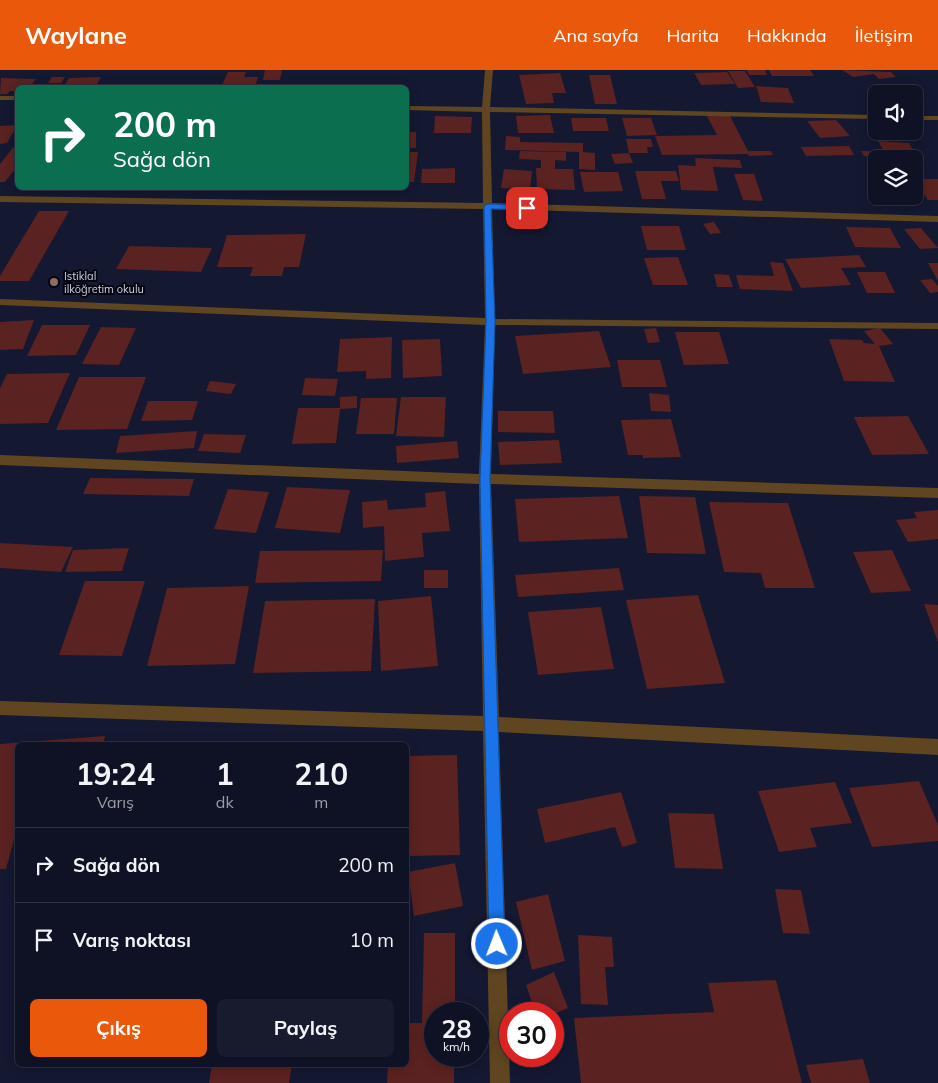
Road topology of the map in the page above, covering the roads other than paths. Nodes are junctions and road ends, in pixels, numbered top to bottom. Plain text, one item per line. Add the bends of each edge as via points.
1 (489, 70) edge
2 (0, 98) edge
3 (15, 98) edge
4 (409, 108) edge
5 (486, 110) junction
6 (868, 117) edge
7 (923, 118) edge
8 (938, 118) edge
9 (0, 199) edge
10 (488, 206) junction
11 (938, 220) edge
12 (0, 302) edge
13 (490, 322) junction
14 (938, 326) edge
15 (0, 460) edge
16 (485, 479) junction
17 (938, 493) edge
18 (0, 708) edge
19 (492, 724) junction
20 (938, 748) edge
21 (500, 1083) edge

1 - 5 street
2 - 3 street
4 - 5 street
5 - 6 street
5 - 10 street
7 - 8 street
9 - 10 street
10 - 11 street
10 - 13 street
12 - 13 street
13 - 14 street
13 - 16 street
15 - 16 street
16 - 17 street
16 - 19 street
18 - 19 street
19 - 20 street
19 - 21 street

